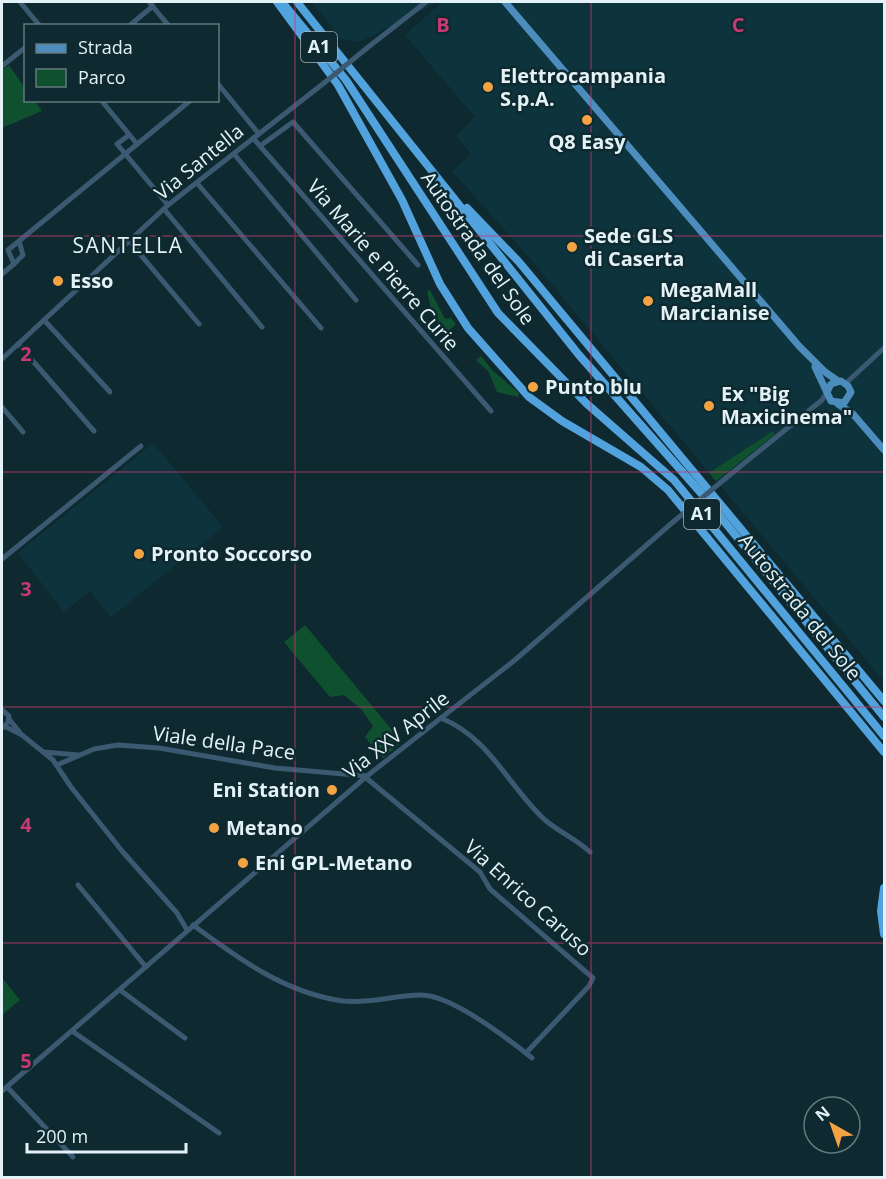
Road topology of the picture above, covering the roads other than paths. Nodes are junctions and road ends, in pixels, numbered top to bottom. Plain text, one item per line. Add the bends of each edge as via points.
1 (21, 2) edge
2 (277, 2) edge
3 (282, 2) edge
4 (297, 2) edge
5 (426, 2) edge
6 (505, 2) edge
7 (151, 4) edge
8 (38, 24) edge
9 (131, 24) edge
10 (167, 24) edge
11 (24, 49) edge
12 (2, 66) edge
13 (219, 85) edge
14 (103, 102) edge
15 (189, 102) edge
16 (129, 135) junction
17 (256, 136) junction
18 (137, 144) junction
19 (260, 146) junction
20 (125, 153) junction
21 (234, 154) junction
22 (197, 183) junction
23 (453, 196) junction
24 (166, 207) junction
25 (19, 241) junction
26 (129, 241) junction
27 (14, 264) junction
28 (418, 265) dead end
29 (2, 274) edge
30 (356, 300) dead end
31 (44, 321) junction
32 (199, 324) dead end
33 (262, 327) dead end
34 (321, 328) dead end
35 (18, 344) junction
36 (799, 346) junction
37 (885, 348) edge
38 (2, 359) edge
39 (838, 381) junction
40 (846, 383) junction
41 (110, 392) dead end
42 (827, 392) junction
43 (850, 396) junction
44 (836, 404) junction
45 (2, 407) edge
46 (814, 407) junction
47 (490, 411) dead end
48 (867, 430) junction
49 (94, 431) dead end
50 (23, 432) dead end
51 (141, 446) dead end
52 (885, 450) edge
53 (2, 560) edge
54 (885, 701) edge
55 (2, 710) edge
56 (885, 717) edge
57 (441, 718) junction
58 (9, 719) junction
59 (3, 727) edge
60 (22, 735) junction
61 (885, 736) edge
62 (44, 752) junction
63 (885, 752) edge
64 (78, 755) junction
65 (57, 765) junction
66 (366, 776) junction
67 (590, 852) dead end
68 (78, 885) dead end
69 (885, 888) edge
70 (193, 926) junction
71 (187, 930) junction
72 (885, 934) edge
73 (146, 967) junction
74 (120, 990) junction
75 (72, 1031) junction
76 (185, 1038) dead end
77 (526, 1053) junction
78 (532, 1058) dead end
79 (7, 1087) junction
80 (2, 1091) edge
81 (219, 1133) dead end
82 (73, 1157) dead end

1 - 8 street
2 - 63 highway via 338,86 402,200 440,284 468,328 529,397 641,467 668,490
3 - 61 highway, Autostrada del Sole / A1 via 346,80 498,313 587,404 674,480
4 - 23 highway, Autostrada del Sole / A1
5 - 17 street, Via Santella, bridge
6 - 36 main road
7 - 9 street
7 - 10 street
11 - 12 street
13 - 17 street, Via Marie e Pierre Curie
14 - 16 street
15 - 18 street
16 - 18 street
16 - 20 street via 117,144
17 - 19 street, Via Marie e Pierre Curie
17 - 21 street, Via Santella
18 - 20 street
19 - 28 street via 293,122
19 - 47 street, Via Marie e Pierre Curie
20 - 24 street
20 - 25 street
21 - 22 street, Via Santella
21 - 30 street
22 - 24 street, Via Santella
22 - 34 street
23 - 54 highway via 519,262
23 - 56 highway, Autostrada del Sole / A1 via 579,355 694,484
24 - 26 street, Via Santella
24 - 33 street
25 - 27 street via 23,255
25 - 27 street via 9,250
26 - 31 street, Via Santella
26 - 32 street
27 - 29 street
31 - 35 street, Via Santella
31 - 41 street
35 - 38 street, Via Santella
35 - 49 street
36 - 39 main road
36 - 42 main road
37 - 40 street
39 - 40 main road
39 - 42 main road
40 - 43 main road
42 - 44 main road
42 - 46 street, Via XXV Aprile
43 - 44 main road via 844,403
43 - 48 main road via 852,407
44 - 46 street, Via XXV Aprile via 825,402
44 - 48 main road
45 - 50 street
46 - 57 street, Via XXV Aprile, bridge
48 - 52 main road
51 - 53 street
55 - 58 street
57 - 66 street, Via XXV Aprile
57 - 67 street via 457,724 477,740 546,821
58 - 59 street
58 - 60 street
59 - 60 street
60 - 62 street
62 - 64 street
62 - 65 street
64 - 65 street
64 - 66 street, Viale della Pace via 107,746 137,746 275,768
65 - 71 street via 71,788 177,913
66 - 70 street, Via XXV Aprile
66 - 77 street, Via Enrico Caruso via 480,872 490,889 592,978 589,986
68 - 73 street
69 - 72 highway via 881,911
70 - 71 street, Via XXV Aprile
70 - 77 street via 257,971 297,988 343,1000 421,995 442,998
71 - 73 street, Via XXV Aprile
73 - 74 street, Via XXV Aprile
74 - 75 street, Via XXV Aprile
74 - 76 street
75 - 79 street, Via XXV Aprile
75 - 81 street
77 - 78 street
79 - 80 street, Via XXV Aprile
79 - 82 street

